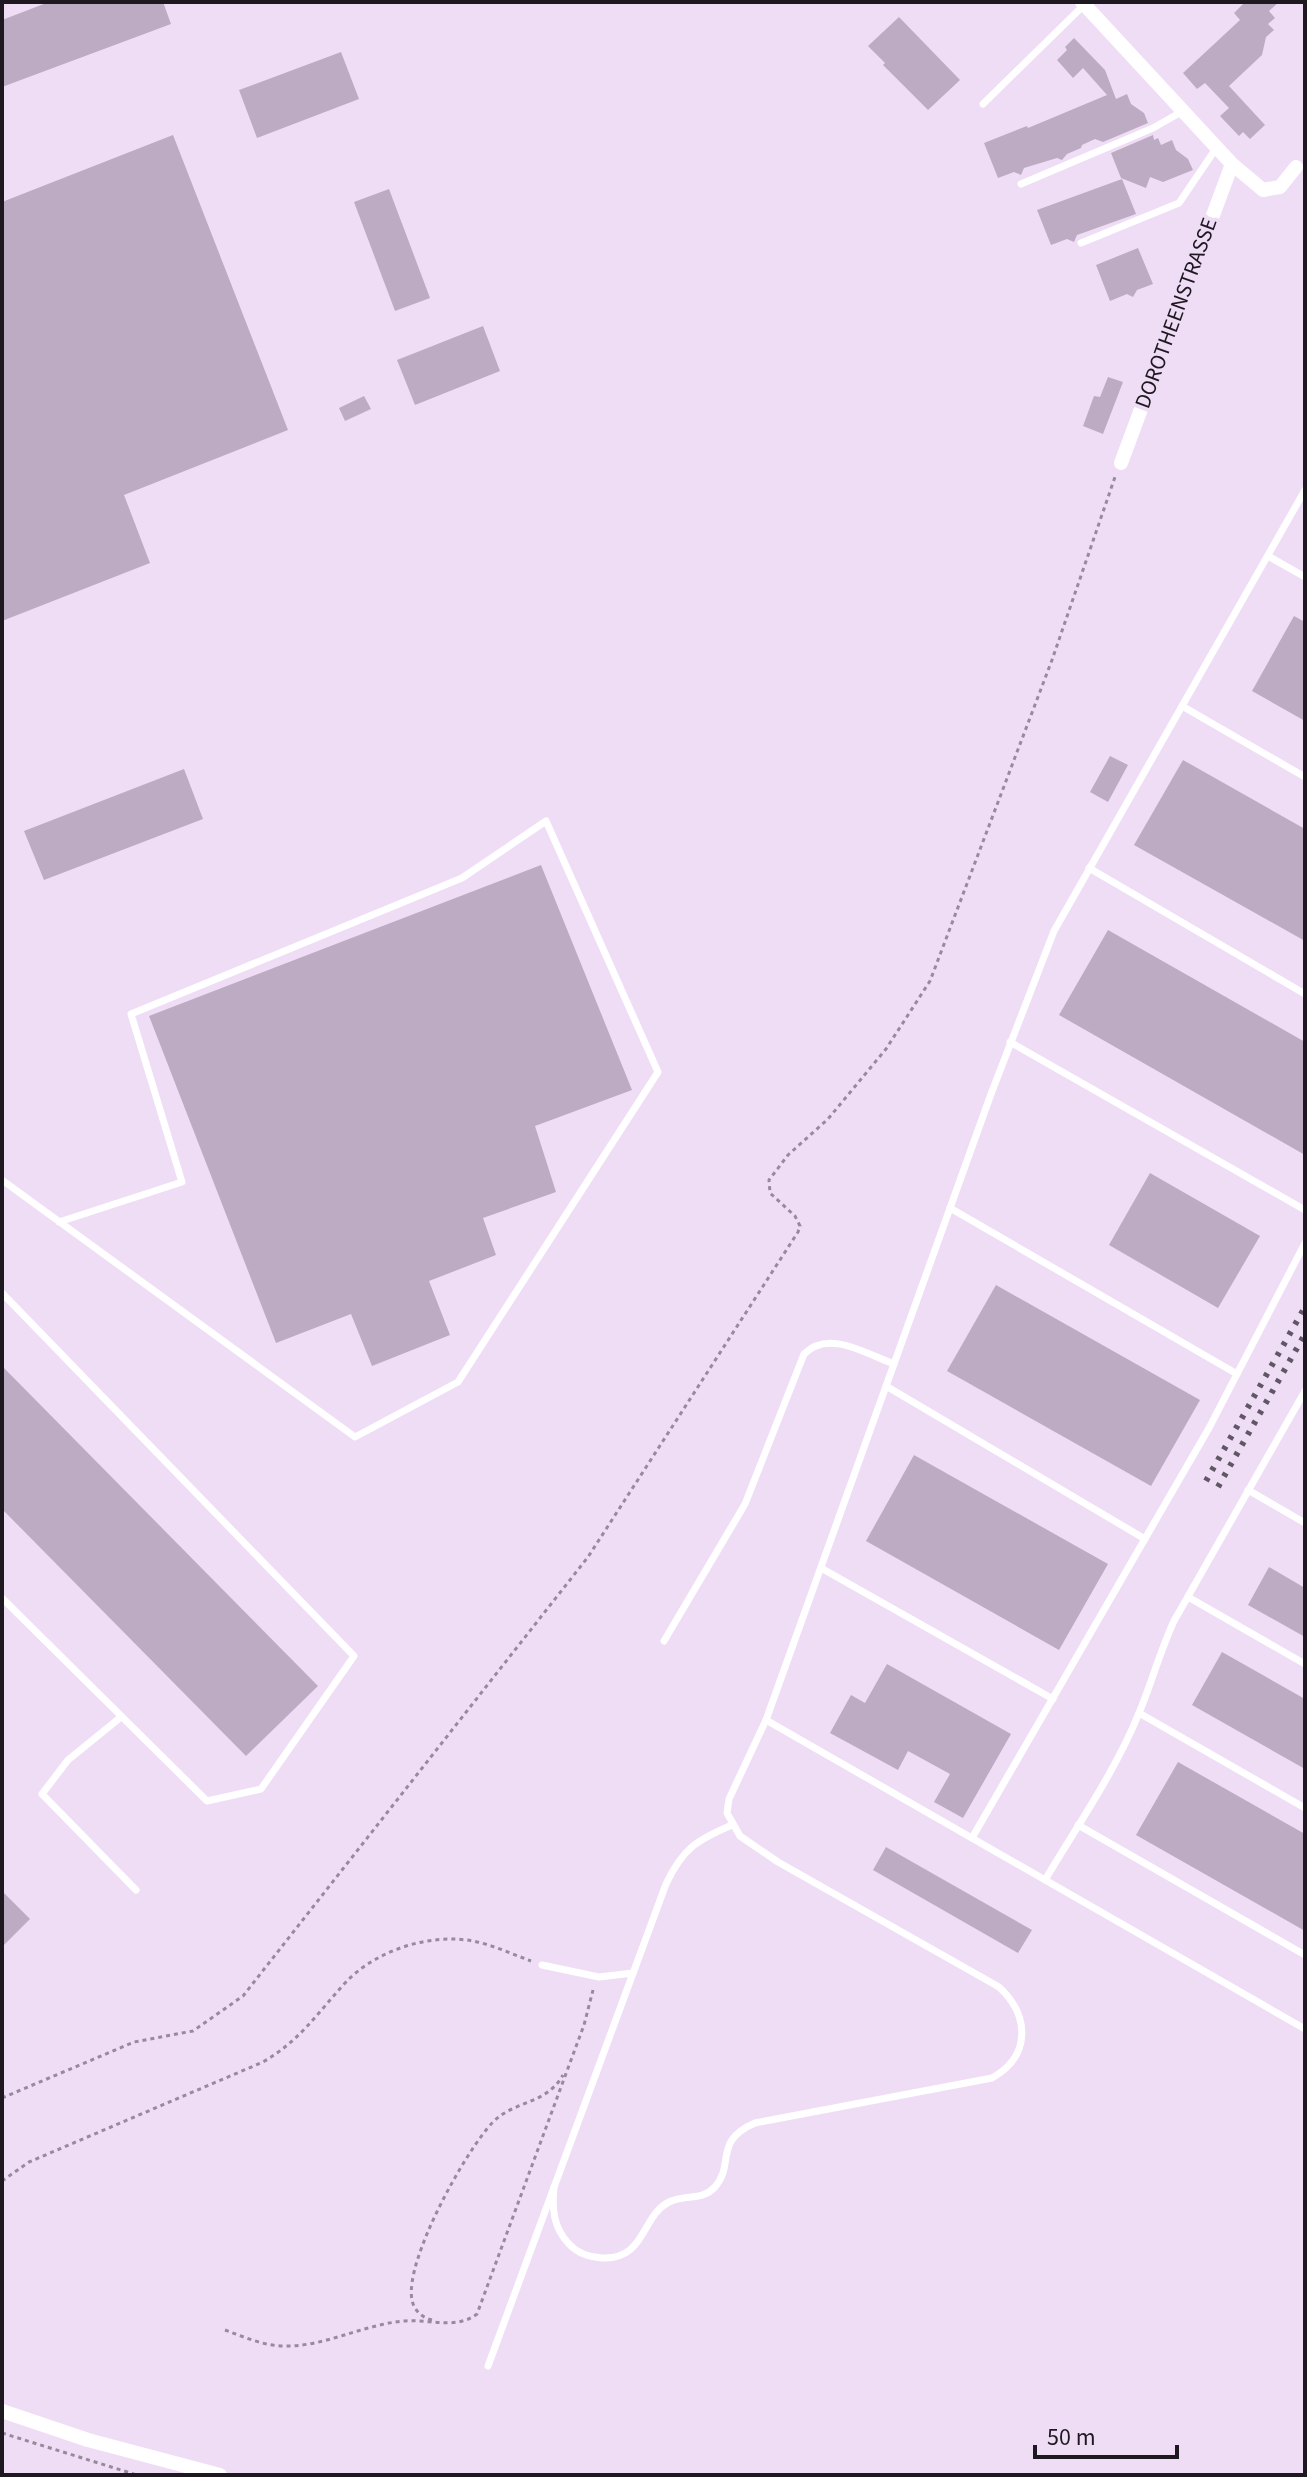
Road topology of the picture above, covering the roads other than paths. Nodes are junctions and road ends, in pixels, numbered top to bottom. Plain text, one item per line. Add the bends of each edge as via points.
1 (1083, 3) edge
2 (983, 104) dead end
3 (1183, 111) junction
4 (1217, 147) junction
5 (1232, 164) junction
6 (1296, 167) dead end
7 (1021, 184) dead end
8 (1081, 243) dead end
9 (1121, 463) road end
10 (1305, 490) edge
11 (1268, 556) junction
12 (1305, 577) edge
13 (1182, 706) junction
14 (1305, 777) edge
15 (1089, 868) junction
16 (1305, 994) edge
17 (1010, 1042) junction
18 (2, 1180) edge
19 (950, 1208) junction
20 (1305, 1210) edge
21 (59, 1222) junction
22 (1305, 1243) edge
23 (2, 1293) edge
24 (894, 1364) junction
25 (1237, 1374) junction
26 (886, 1386) junction
27 (1305, 1391) edge
28 (1248, 1490) junction
29 (1305, 1523) edge
30 (1145, 1539) junction
31 (821, 1568) junction
32 (1188, 1597) junction
33 (2, 1598) edge
34 (664, 1641) dead end
35 (1305, 1664) edge
36 (1053, 1699) junction
37 (1139, 1713) junction
38 (121, 1717) junction
39 (766, 1720) junction
40 (1305, 1808) edge
41 (732, 1825) junction
42 (1078, 1825) junction
43 (972, 1838) junction
44 (1045, 1880) junction
45 (136, 1890) dead end
46 (1305, 1955) edge
47 (542, 1965) road end
48 (633, 1973) junction
49 (1305, 2029) edge
50 (554, 2187) junction
51 (488, 2366) dead end
52 (2, 2411) edge
53 (220, 2475) edge

1 - 2 lane
1 - 3 street
3 - 4 street
3 - 7 lane
4 - 5 street
4 - 8 lane via 1179,203
5 - 6 street via 1263,190 1280,187
5 - 9 street, DOROTHEENSTRASSE
10 - 11 lane
11 - 12 lane
11 - 13 lane
13 - 14 lane
13 - 15 lane
15 - 16 lane
15 - 17 lane via 1054,931
17 - 19 lane
17 - 20 lane
18 - 21 lane
19 - 24 lane
19 - 25 lane
21 - 21 lane via 355,1437 458,1382 658,1072 546,821 462,878 131,1014 182,1182
22 - 25 lane
23 - 38 lane via 354,1656 261,1789 207,1801
24 - 26 lane
24 - 34 lane via 828,1341 804,1354 745,1504
25 - 30 lane
26 - 30 lane
26 - 31 lane
27 - 28 lane
28 - 29 lane
28 - 32 lane
30 - 36 lane
31 - 36 lane
31 - 39 lane
32 - 35 lane
32 - 37 lane via 1162,1646
33 - 38 lane
36 - 43 lane
37 - 40 lane
37 - 42 lane
38 - 45 lane via 68,1760 42,1794
39 - 41 lane via 729,1799
39 - 43 lane
41 - 48 lane via 701,1838 675,1865
41 - 50 lane via 778,1862 999,1987 1017,2010 1019,2048 1005,2070 992,2078 744,2128 728,2145 712,2190 667,2202 639,2244 609,2258 582,2254 563,2236 552,2209
42 - 44 lane
42 - 46 lane
43 - 44 lane
44 - 49 lane
47 - 48 lane via 596,1976
48 - 50 lane
50 - 51 lane
52 - 53 street

